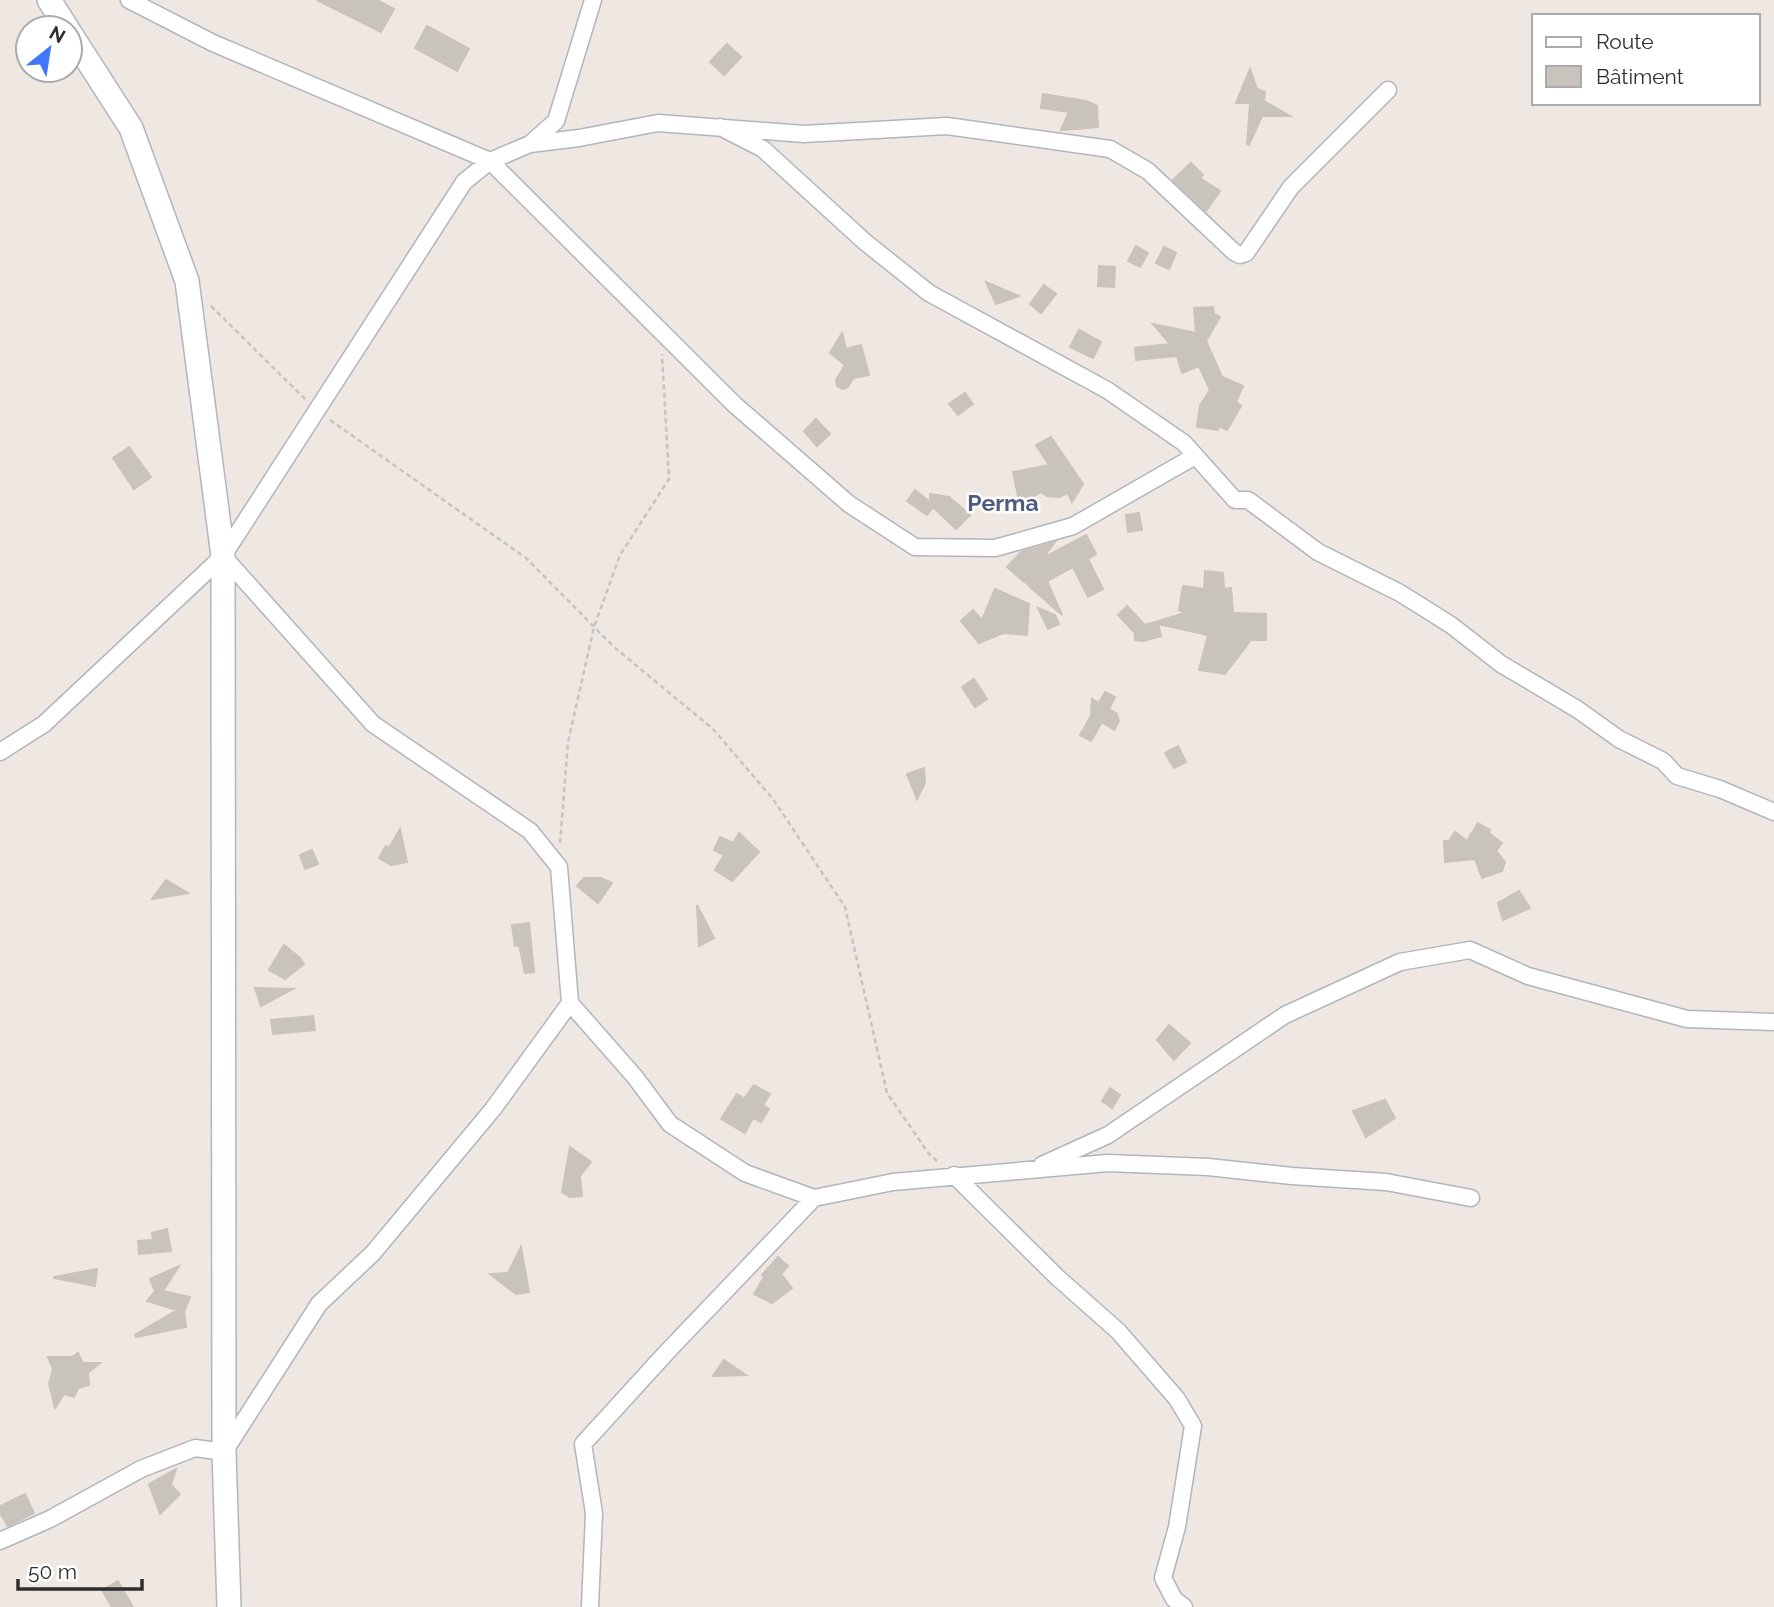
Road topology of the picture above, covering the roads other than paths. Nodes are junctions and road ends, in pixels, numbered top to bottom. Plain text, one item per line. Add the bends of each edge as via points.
1 (129, 0) edge
2 (593, 0) edge
3 (84, 55) edge
4 (1388, 90) dead end
5 (720, 127) junction
6 (530, 144) junction
7 (490, 161) junction
8 (1195, 456) junction
9 (223, 556) junction
10 (0, 752) edge
11 (1774, 812) edge
12 (570, 1003) junction
13 (1774, 1022) edge
14 (1033, 1169) junction
15 (954, 1175) junction
16 (814, 1198) junction
17 (1471, 1198) dead end
18 (224, 1452) junction
19 (0, 1541) edge
20 (229, 1607) edge
21 (590, 1607) edge
22 (1184, 1607) edge

1 - 7 street via 213,43
2 - 6 street via 556,121
3 - 9 street via 131,128 187,281
4 - 5 street via 1291,187 1246,253 1240,255 1147,171 1110,149 947,126 804,134
5 - 6 street via 657,123
5 - 8 street via 763,149 929,293 1107,390 1184,443
6 - 7 street
7 - 8 street via 735,405 849,504 915,547 995,548 1073,526
7 - 9 street via 464,182
8 - 11 street via 1235,500 1248,500 1318,552 1410,599 1501,664 1619,739 1663,761 1677,776
9 - 10 street via 44,724
9 - 12 street via 373,724 530,831 559,867
9 - 18 street
12 - 16 street via 670,1124 744,1173
12 - 18 street via 485,1119 373,1253 318,1304
13 - 14 street via 1687,1019 1528,976 1470,950 1400,962 1285,1015 1108,1135
14 - 15 street
14 - 17 street via 1108,1163 1208,1167 1386,1182
15 - 16 street
15 - 22 street via 1118,1331 1177,1399 1193,1426 1177,1527 1163,1578
16 - 21 street via 583,1444 594,1513
18 - 19 street via 195,1448 141,1469 50,1520
18 - 20 street

